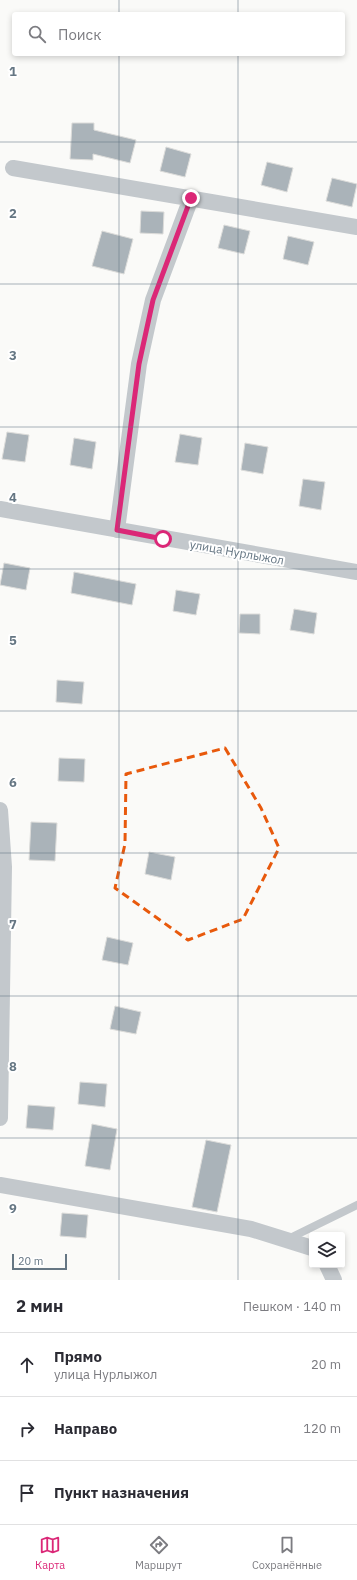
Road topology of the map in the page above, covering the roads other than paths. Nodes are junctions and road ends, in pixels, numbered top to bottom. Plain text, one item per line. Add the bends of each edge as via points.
1 (13, 168) dead end
2 (191, 198) junction
3 (357, 227) edge
4 (0, 509) edge
5 (117, 530) junction
6 (357, 572) edge
7 (0, 810) edge
8 (2, 867) edge
9 (0, 1118) edge
10 (0, 1185) edge
11 (357, 1205) edge
12 (288, 1239) junction
13 (309, 1247) edge
14 (328, 1268) edge
15 (334, 1280) edge

1 - 2 street
2 - 3 street
2 - 5 street via 152,307 139,364
4 - 5 street, улица Нурлыжол
5 - 6 street, улица Нурлыжол
7 - 8 street
8 - 9 street
10 - 12 street via 251,1229
11 - 12 lane
12 - 13 street
14 - 15 street

